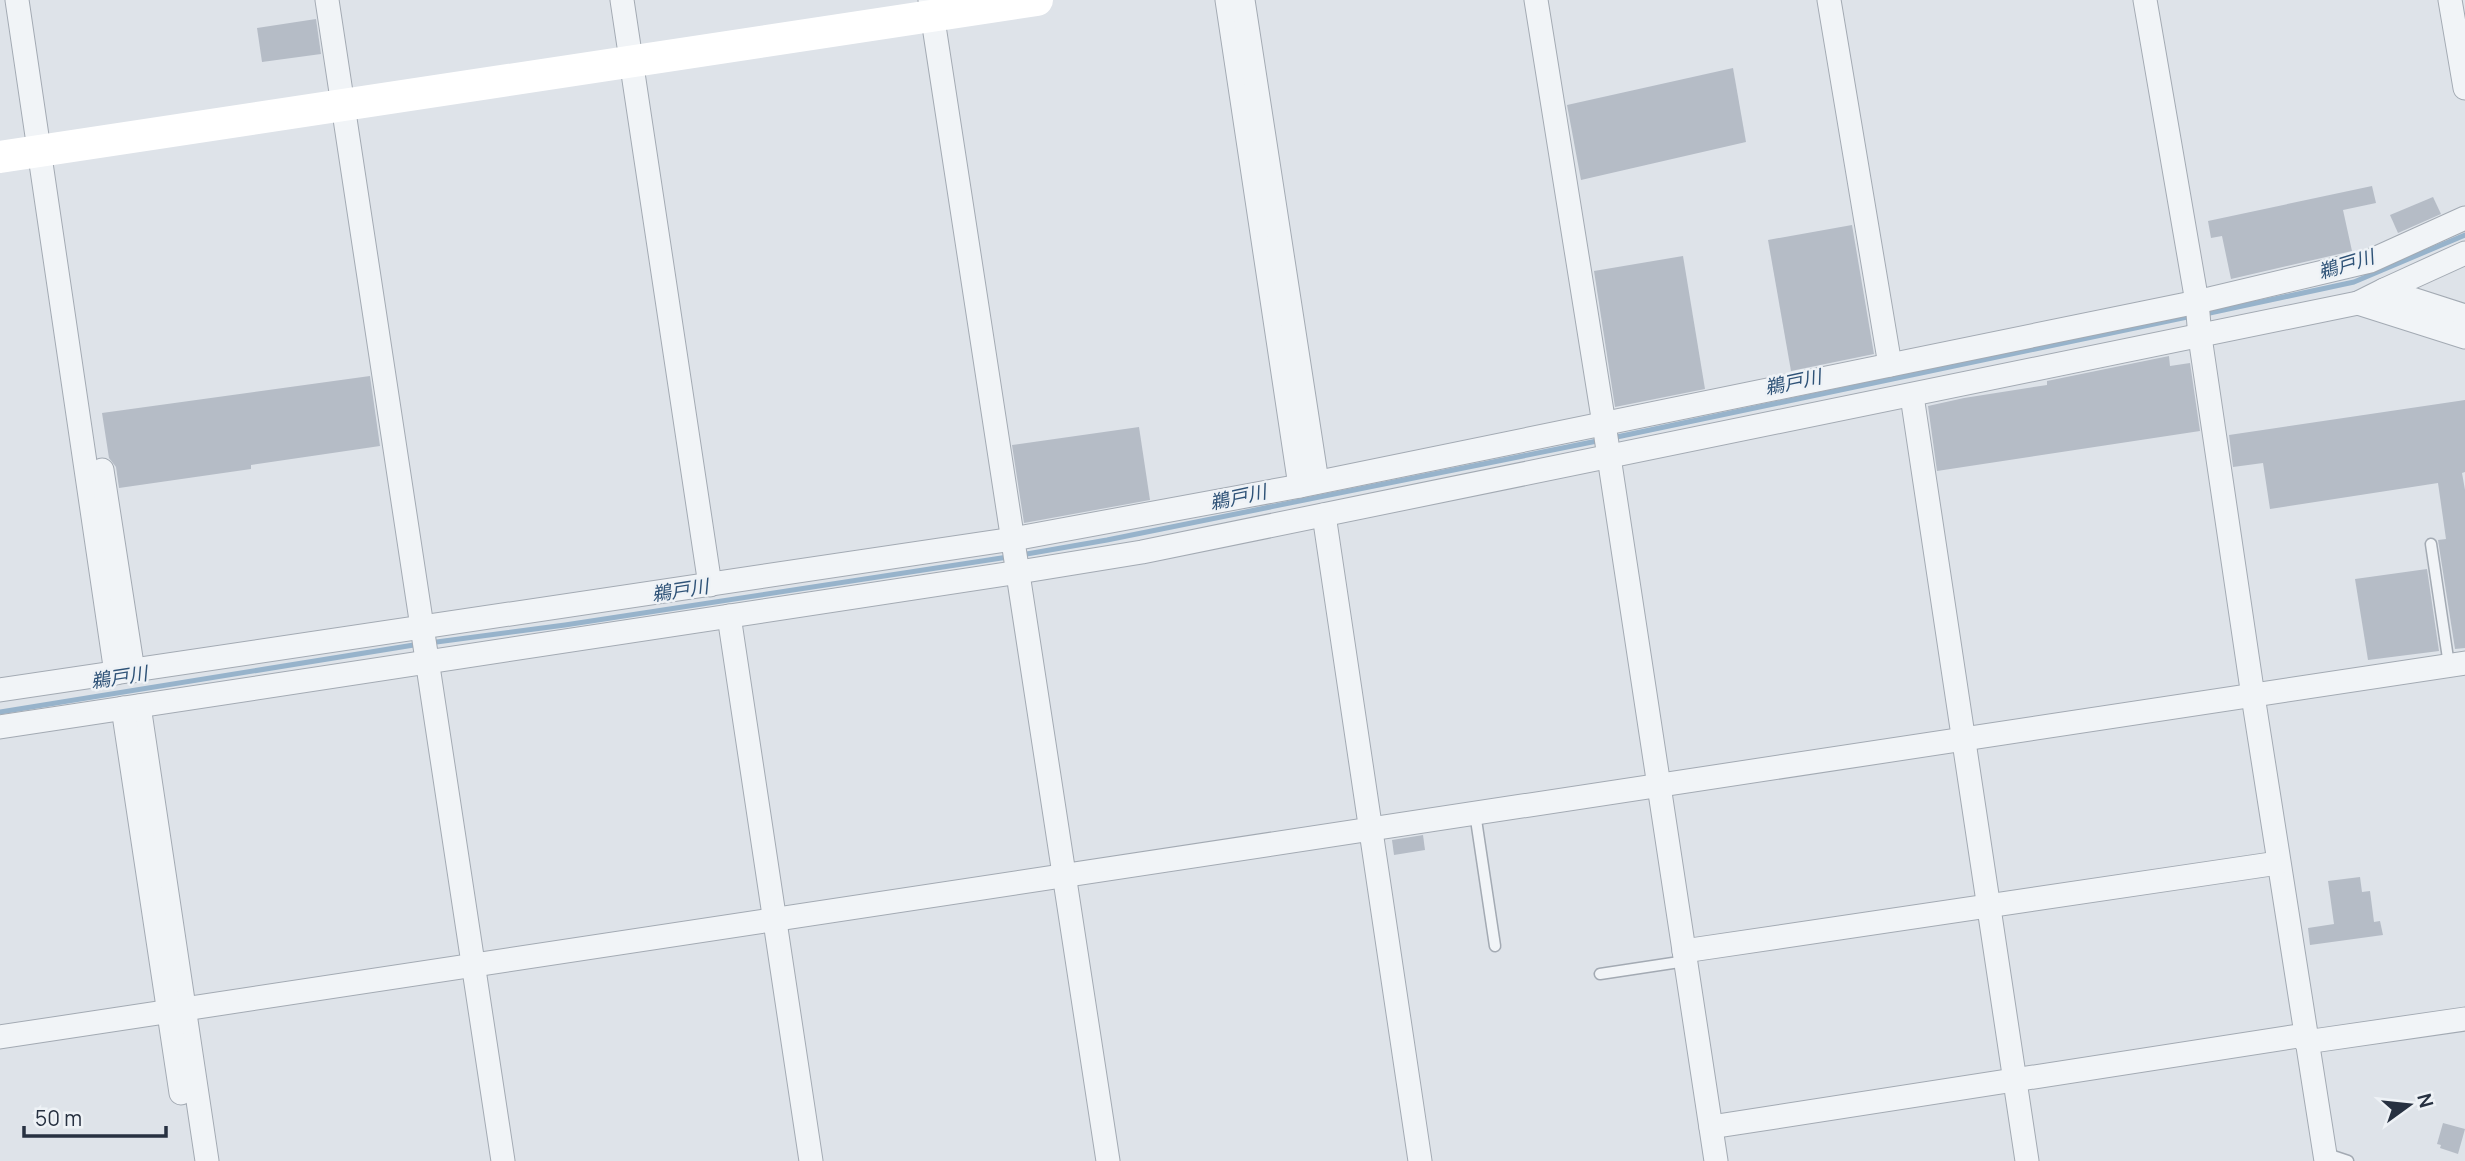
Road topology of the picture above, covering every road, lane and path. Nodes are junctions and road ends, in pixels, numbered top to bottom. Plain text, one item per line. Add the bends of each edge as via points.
1 (17, 0) edge
2 (32, 0) edge
3 (327, 0) edge
4 (622, 0) edge
5 (636, 0) edge
6 (1037, 0) edge
7 (1227, 0) edge
8 (1243, 0) edge
9 (1536, 0) edge
10 (1829, 0) edge
11 (1842, 0) edge
12 (2145, 0) edge
13 (2450, 0) edge
14 (931, 8) edge
15 (638, 60) junction
16 (2465, 88) edge
17 (343, 105) junction
18 (47, 150) junction
19 (0, 157) edge
20 (2465, 218) edge
21 (2465, 253) edge
22 (2384, 290) junction
23 (2358, 303) junction
24 (2465, 316) edge
25 (2199, 319) junction
26 (2465, 337) edge
27 (1897, 364) junction
28 (1906, 397) junction
29 (1606, 440) junction
30 (1309, 484) junction
31 (1317, 516) junction
32 (2431, 544) dead end
33 (1016, 555) junction
34 (717, 584) junction
35 (723, 617) junction
36 (424, 645) junction
37 (2457, 664) edge
38 (125, 672) junction
39 (0, 690) edge
40 (2253, 696) junction
41 (131, 707) junction
42 (0, 727) edge
43 (1957, 740) junction
44 (1660, 785) junction
45 (1475, 813) junction
46 (1364, 830) junction
47 (2278, 863) junction
48 (1065, 875) junction
49 (1982, 906) junction
50 (768, 920) junction
51 (1495, 946) dead end
52 (1685, 956) junction
53 (474, 964) junction
54 (1600, 974) dead end
55 (176, 1010) junction
56 (2465, 1019) edge
57 (0, 1037) edge
58 (2305, 1039) junction
59 (2008, 1080) junction
60 (1711, 1127) junction
61 (2325, 1157) edge
62 (191, 1161) edge
63 (207, 1161) edge
64 (503, 1161) edge
65 (797, 1161) edge
66 (811, 1161) edge
67 (1108, 1161) edge
68 (1407, 1161) edge
69 (1420, 1161) edge
70 (1716, 1161) edge
71 (2014, 1161) edge
72 (2027, 1161) edge
73 (2348, 1161) edge

1 - 18 street
2 - 18 street
3 - 17 street
4 - 15 street
5 - 15 street
6 - 14 street
7 - 30 street
8 - 30 street
9 - 29 street
10 - 27 street
11 - 27 street
12 - 25 street
13 - 16 street
14 - 15 street
14 - 33 street
15 - 17 street
15 - 34 street
17 - 18 street
17 - 36 street
18 - 19 street
18 - 38 street
20 - 25 street via 2371,261
21 - 22 street
22 - 23 street
22 - 24 street
23 - 25 street
23 - 26 street
25 - 27 street
25 - 28 street
25 - 40 street
27 - 29 street
28 - 29 street
28 - 43 street
29 - 30 street
29 - 31 street
29 - 44 street
30 - 33 street
31 - 33 street via 1142,552
31 - 46 street
32 - 37 lane
33 - 34 street
33 - 35 street
33 - 48 street
34 - 36 street
35 - 36 street
35 - 50 street
36 - 38 street
36 - 41 street
36 - 53 street
37 - 40 street
38 - 39 street
40 - 43 street
40 - 47 street
41 - 42 street
41 - 55 street
43 - 44 street
43 - 49 street
44 - 45 street
44 - 52 street
45 - 46 street
45 - 51 lane
46 - 48 street
46 - 68 street
46 - 69 street
47 - 49 street
47 - 58 street
48 - 50 street
48 - 67 street
49 - 52 street
49 - 59 street
50 - 53 street
50 - 65 street
50 - 66 street
52 - 54 lane
52 - 60 street
53 - 55 street
53 - 64 street
55 - 57 street
55 - 62 street
55 - 63 street
56 - 58 street
58 - 59 street
58 - 61 street
59 - 60 street
59 - 71 street
59 - 72 street
60 - 70 street
61 - 73 lane

